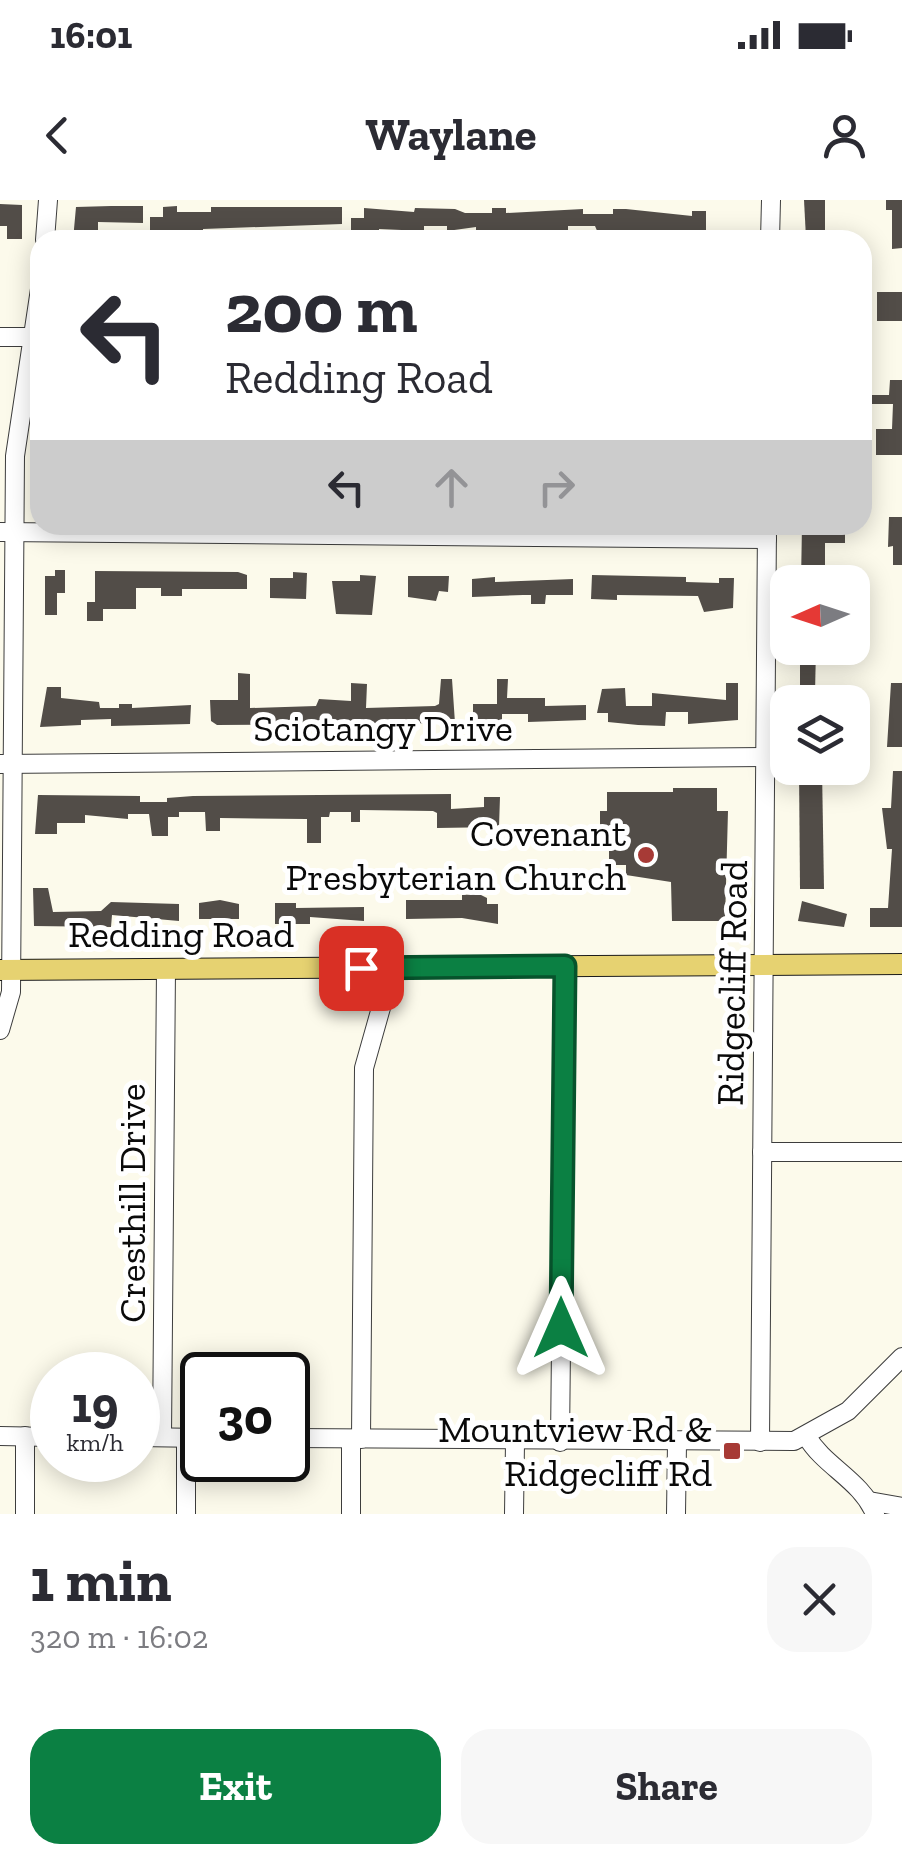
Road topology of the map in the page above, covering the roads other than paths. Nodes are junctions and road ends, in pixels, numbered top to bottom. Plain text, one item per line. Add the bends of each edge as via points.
1 (48, 200) edge
2 (771, 200) edge
3 (46, 230) edge
4 (770, 230) edge
5 (0, 337) edge
6 (30, 337) edge
7 (30, 375) edge
8 (7, 532) edge
9 (767, 535) edge
10 (766, 758) junction
11 (6, 764) edge
12 (764, 964) junction
13 (902, 964) edge
14 (565, 966) junction
15 (388, 967) junction
16 (166, 969) junction
17 (5, 970) edge
18 (0, 1030) edge
19 (762, 1152) junction
20 (902, 1152) edge
21 (902, 1357) edge
22 (0, 1436) edge
23 (25, 1436) junction
24 (30, 1436) edge
25 (162, 1437) joint
26 (807, 1437) junction
27 (180, 1438) edge
28 (310, 1438) edge
29 (356, 1439) junction
30 (515, 1442) junction
31 (560, 1442) junction
32 (760, 1442) junction
33 (676, 1443) junction
34 (189, 1482) edge
35 (872, 1507) edge
36 (902, 1507) edge
37 (25, 1514) edge
38 (186, 1514) edge
39 (351, 1514) edge
40 (514, 1514) edge
41 (676, 1514) edge

1 - 3 street
2 - 4 street
5 - 6 street
7 - 8 street
8 - 11 street
9 - 10 street, Ridgecliff Road
10 - 11 street, Sciotangy Drive
10 - 12 street, Ridgecliff Road
11 - 17 street
12 - 13 main road, Redding Road
12 - 14 main road, Redding Road
12 - 19 street, Ridgecliff Road
14 - 15 main road, Redding Road
14 - 31 street
15 - 16 main road, Redding Road
15 - 29 street via 364,1068
16 - 17 main road, Redding Road
16 - 25 street, Cresthill Drive
17 - 18 street via 8,1005
19 - 20 street
19 - 32 street, Ridgecliff Road
21 - 26 street via 848,1411
22 - 23 street
23 - 24 street
23 - 37 street
25 - 27 street
26 - 32 street
26 - 35 street
28 - 29 street
29 - 30 street
29 - 39 street
30 - 31 street
30 - 40 street
31 - 33 street
32 - 33 street
33 - 41 street
34 - 38 street
35 - 36 street

